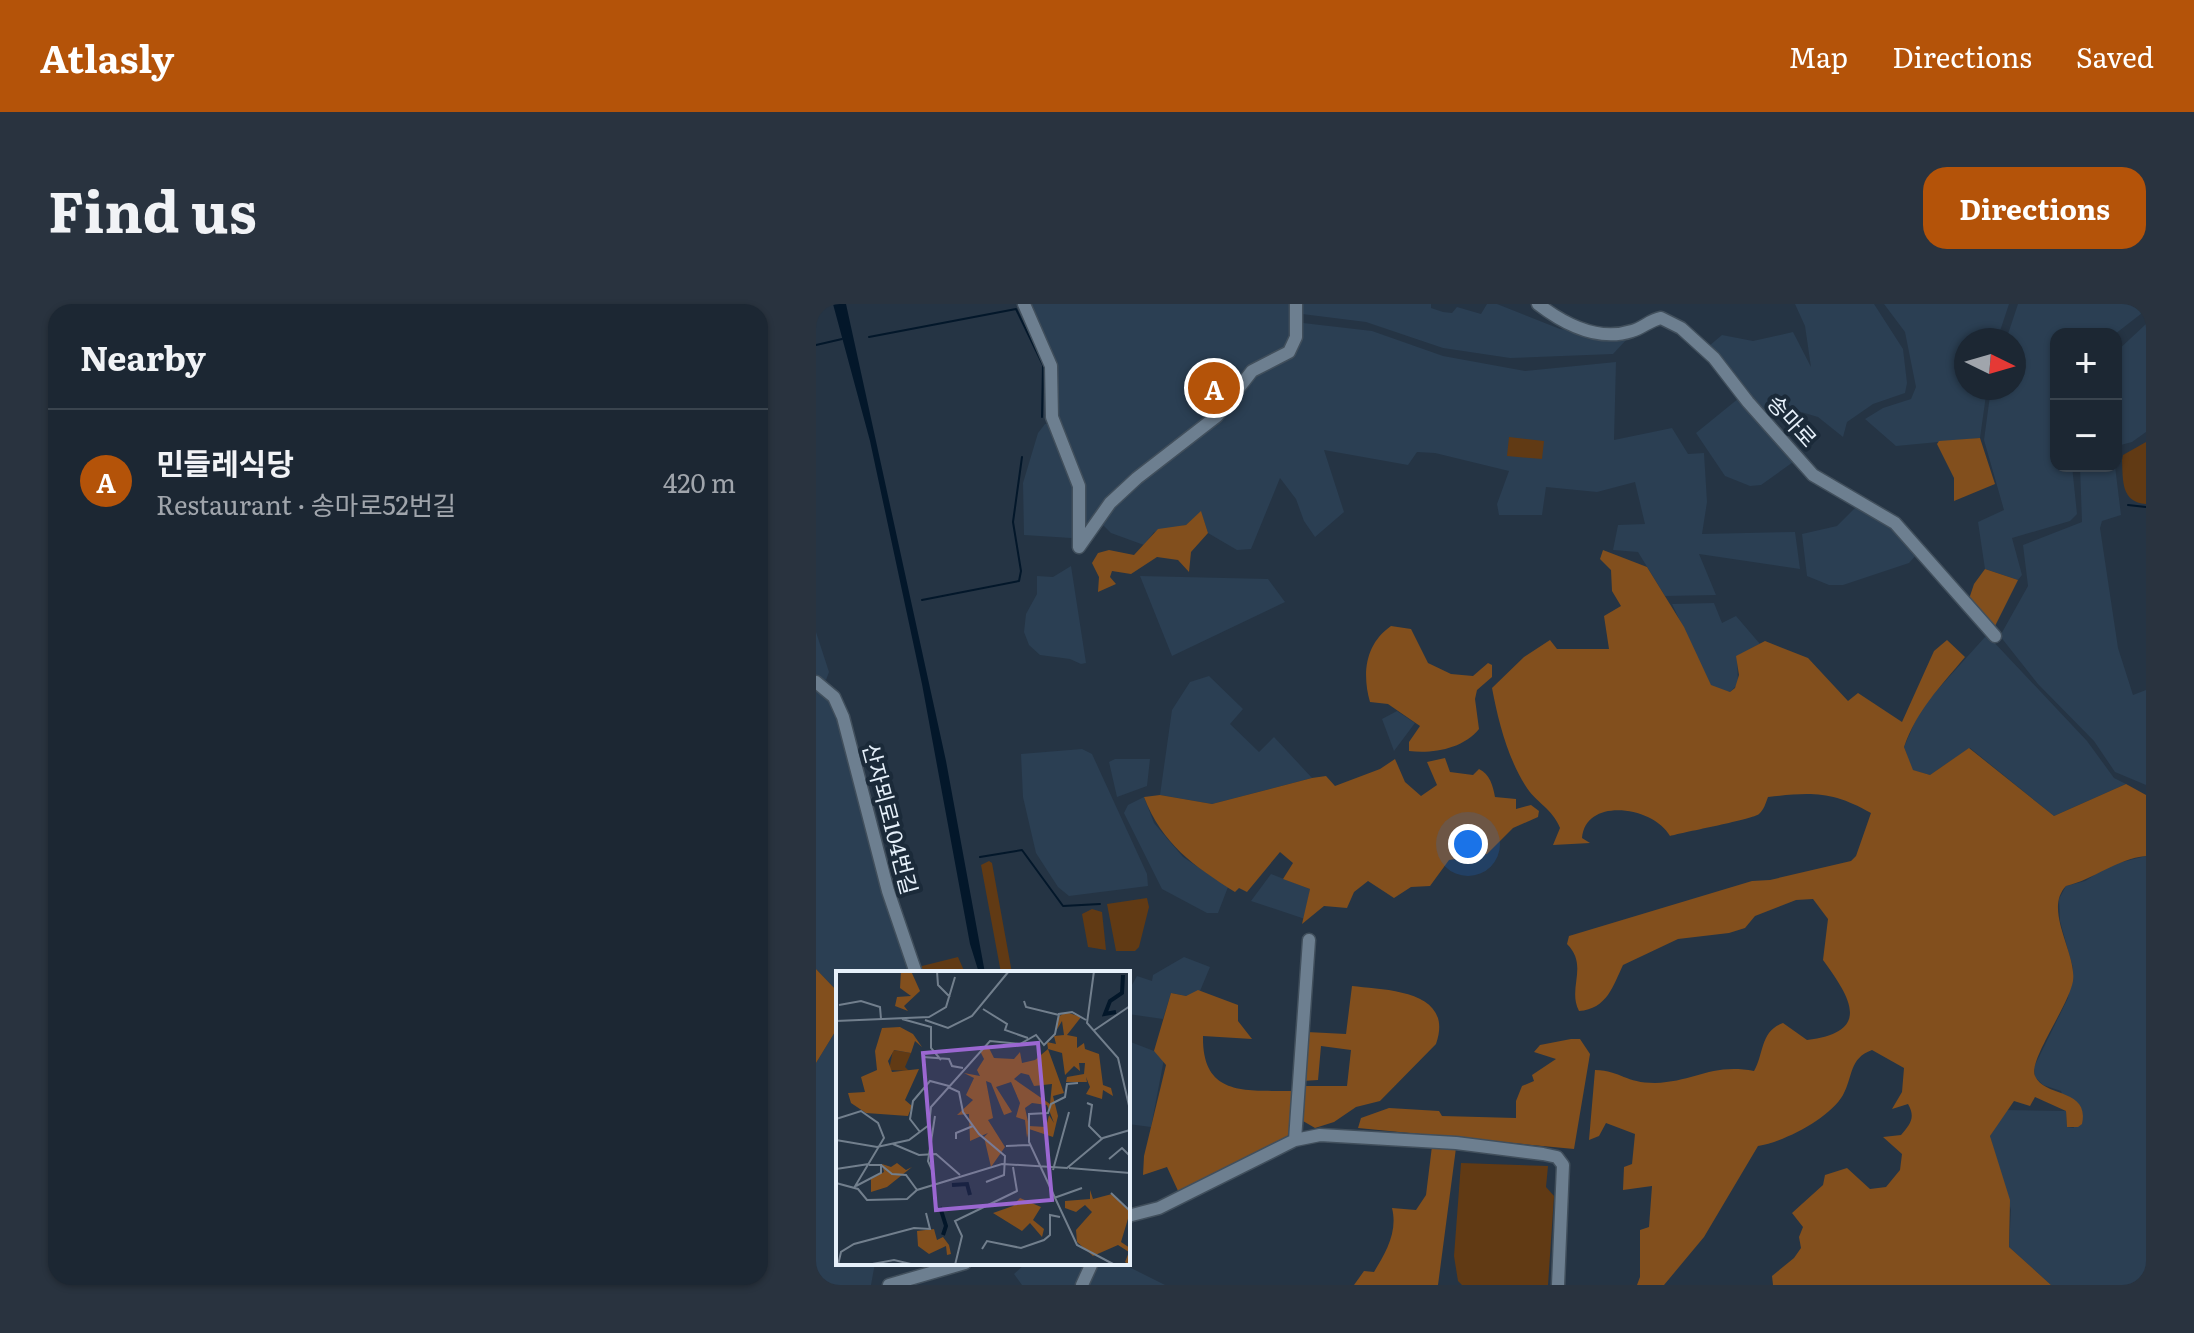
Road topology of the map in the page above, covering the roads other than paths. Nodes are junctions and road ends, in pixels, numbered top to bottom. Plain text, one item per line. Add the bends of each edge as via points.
1 (1024, 304) edge
2 (1296, 304) edge
3 (1538, 304) edge
4 (1995, 636) dead end
5 (816, 682) edge
6 (1309, 940) dead end
7 (915, 971) edge
8 (1295, 1140) junction
9 (1130, 1215) edge
10 (958, 1265) edge
11 (1091, 1265) edge
12 (889, 1285) edge
13 (1082, 1285) edge
14 (1558, 1285) edge

1 - 2 street via 1051,366 1052,417 1079,486 1079,547 1110,503 1217,416 1252,371 1289,352 1296,337
3 - 4 street, 송마로 via 1571,326 1590,331 1631,332 1661,318 1681,328 1720,364 1813,475 1895,523
5 - 7 street, 산자뫼로104번길 via 840,708 895,915
6 - 8 street
8 - 9 street via 1159,1208
8 - 14 street via 1320,1135 1456,1143 1557,1157 1565,1182
10 - 12 street
11 - 13 street

